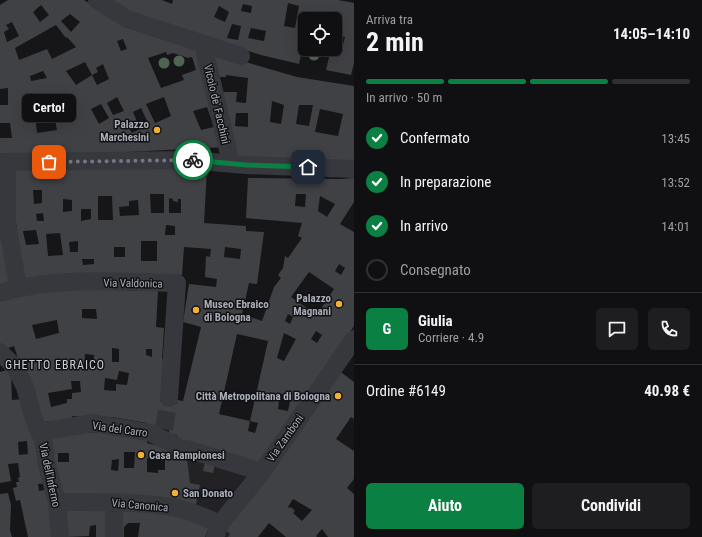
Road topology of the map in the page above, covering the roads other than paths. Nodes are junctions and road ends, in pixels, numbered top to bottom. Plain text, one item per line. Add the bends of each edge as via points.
1 (97, 0) edge
2 (203, 44) junction
3 (241, 56) dead end
4 (3, 162) edge
5 (231, 164) junction
6 (354, 169) edge
7 (18, 288) junction
8 (0, 293) edge
9 (354, 339) edge
10 (0, 352) edge
11 (169, 398) tunnel mouth
12 (39, 432) junction
13 (262, 472) junction
14 (57, 502) junction
15 (114, 502) junction
16 (218, 531) edge
17 (60, 537) edge
18 (114, 537) edge

1 - 2 street, Vicolo de' Facchini via 127,18
2 - 3 street, Vicolo de' Facchini
2 - 5 street, Vicolo de' Facchini
4 - 5 street via 189,160
4 - 7 street via 7,223
5 - 6 street
7 - 8 street, Via Valdonica
7 - 11 street, Via Valdonica via 72,282 177,283
9 - 13 street, Via Zamboni
10 - 12 street, Via dell'Inferno via 15,367
12 - 13 street, Via del Carro via 93,423 151,433
12 - 14 street, Via dell'Inferno via 43,438 47,466
13 - 16 street, Via Zamboni
14 - 15 street, Via Canonica
14 - 17 street, Via dell'Inferno
15 - 16 street, Via Canonica via 171,507 193,513
15 - 18 street

